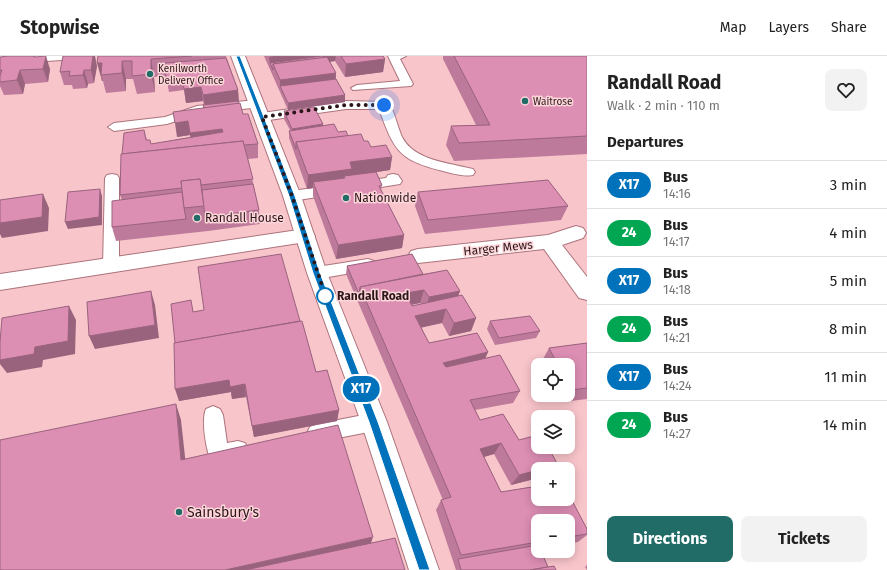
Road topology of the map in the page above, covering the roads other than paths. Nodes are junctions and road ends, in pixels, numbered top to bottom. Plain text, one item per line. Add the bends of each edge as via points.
1 (62, 56) edge
2 (238, 56) edge
3 (401, 56) edge
4 (0, 60) edge
5 (357, 88) dead end
6 (259, 111) junction
7 (114, 127) dead end
8 (468, 172) dead end
9 (112, 178) dead end
10 (393, 178) dead end
11 (292, 196) junction
12 (576, 233) dead end
13 (305, 236) junction
14 (549, 242) junction
15 (410, 258) edge
16 (380, 263) edge
17 (110, 266) junction
18 (317, 273) junction
19 (0, 282) edge
20 (587, 292) edge
21 (212, 415) dead end
22 (374, 422) junction
23 (296, 438) edge
24 (257, 446) edge
25 (424, 570) edge

1 - 4 main road
2 - 6 main road
3 - 5 lane via 393,57 407,84
6 - 7 lane via 197,110 167,120 143,119
6 - 8 lane via 384,105 398,143 414,156 433,164
6 - 11 main road
9 - 17 lane
10 - 11 lane via 394,181
11 - 13 main road
12 - 14 main road, Harger Mews
13 - 17 main road
13 - 18 main road
14 - 15 main road, Harger Mews
14 - 20 main road
16 - 18 lane
17 - 19 main road
18 - 22 main road
21 - 24 lane via 218,454
22 - 23 lane
22 - 25 main road

